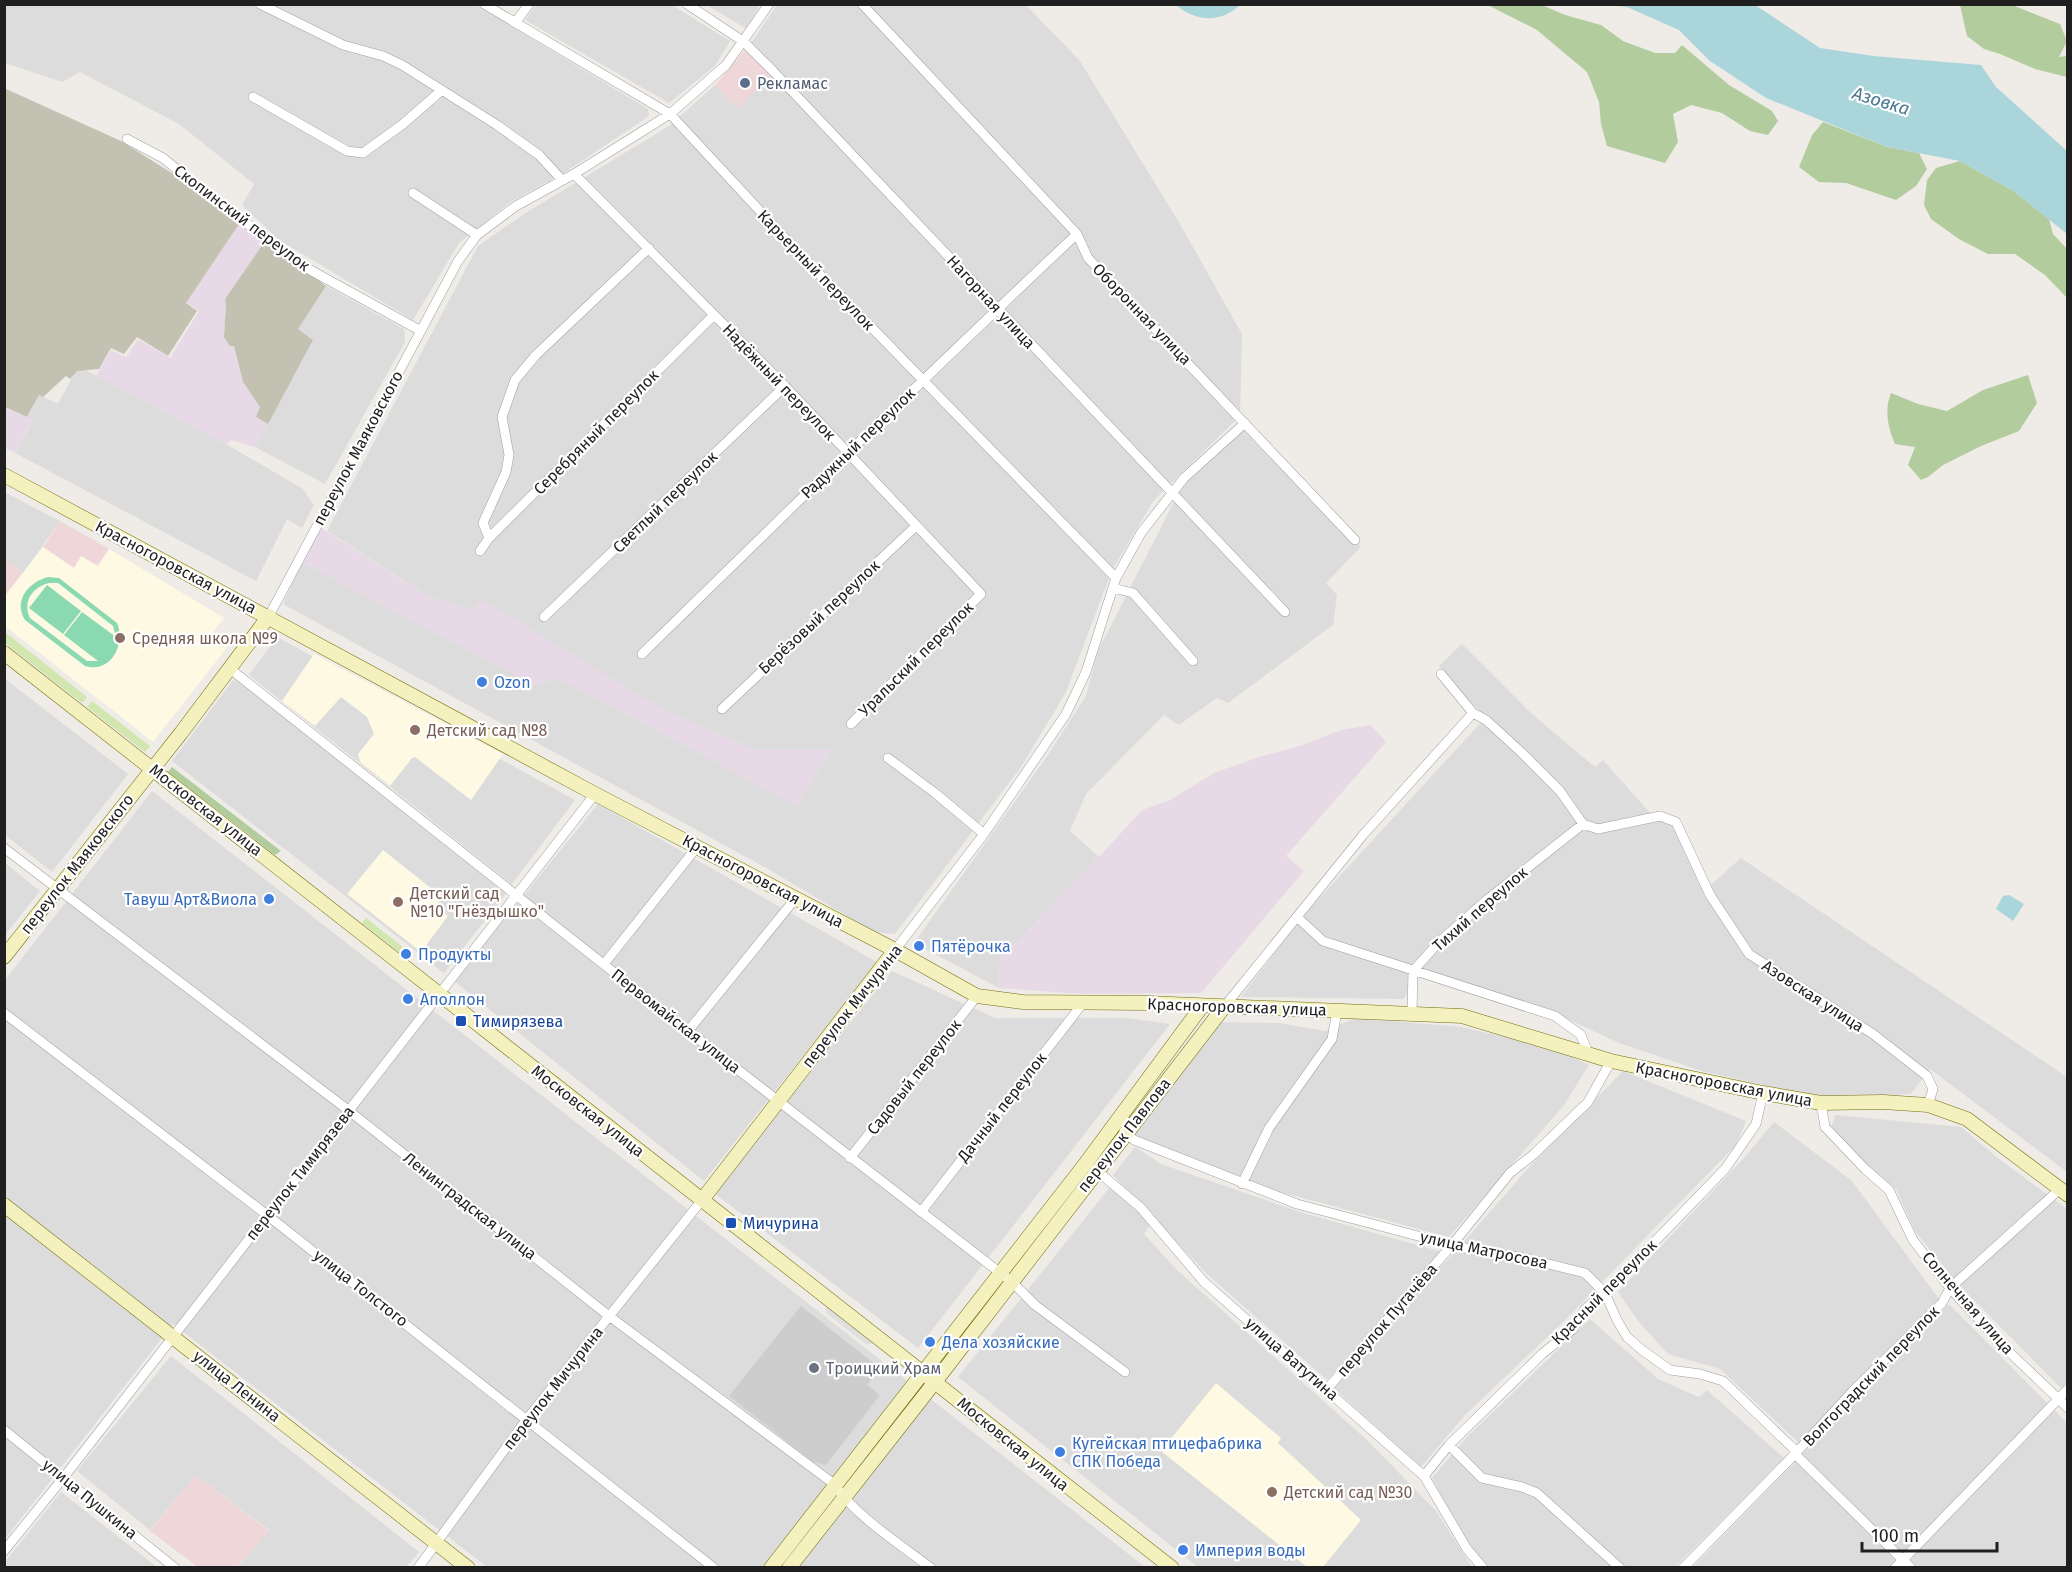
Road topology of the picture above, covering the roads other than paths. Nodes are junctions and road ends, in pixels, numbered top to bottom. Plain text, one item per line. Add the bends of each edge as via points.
1 (260, 4) edge
2 (484, 4) edge
3 (529, 4) edge
4 (687, 4) edge
5 (769, 4) edge
6 (862, 4) edge
7 (515, 23) junction
8 (744, 42) junction
9 (442, 90) junction
10 (253, 97) dead end
11 (670, 114) junction
12 (128, 139) dead end
13 (574, 174) junction
14 (562, 180) junction
15 (412, 193) dead end
16 (1077, 234) junction
17 (477, 236) junction
18 (649, 248) junction
19 (998, 311) junction
20 (714, 315) junction
21 (421, 331) junction
22 (922, 380) junction
23 (785, 386) junction
24 (1245, 423) junction
25 (848, 453) junction
26 (4, 475) edge
27 (1172, 492) junction
28 (916, 526) junction
29 (489, 538) junction
30 (1355, 540) dead end
31 (480, 551) dead end
32 (1114, 583) junction
33 (981, 594) joint
34 (1285, 612) dead end
35 (269, 616) junction
36 (544, 617) dead end
37 (4, 653) edge
38 (642, 654) dead end
39 (1193, 661) dead end
40 (229, 668) junction
41 (1441, 674) dead end
42 (722, 709) dead end
43 (1473, 713) junction
44 (851, 724) dead end
45 (888, 758) dead end
46 (152, 768) junction
47 (595, 794) junction
48 (1583, 824) junction
49 (984, 834) junction
50 (697, 847) junction
51 (4, 848) edge
52 (57, 889) junction
53 (517, 895) junction
54 (795, 899) junction
55 (1297, 917) junction
56 (895, 950) junction
57 (4, 957) edge
58 (604, 964) junction
59 (1413, 971) junction
60 (438, 994) junction
61 (977, 996) junction
62 (1083, 1003) junction
63 (1202, 1006) junction
64 (1224, 1007) junction
65 (1337, 1011) junction
66 (4, 1013) edge
67 (1412, 1013) junction
68 (688, 1031) junction
69 (1588, 1053) junction
70 (1611, 1061) junction
71 (1763, 1094) junction
72 (779, 1101) junction
73 (1821, 1103) junction
74 (1928, 1105) junction
75 (348, 1110) junction
76 (1120, 1129) junction
77 (850, 1158) junction
78 (1091, 1166) junction
79 (1242, 1184) junction
80 (2064, 1192) edge
81 (702, 1200) junction
82 (4, 1205) edge
83 (921, 1212) junction
84 (267, 1215) junction
85 (1452, 1245) junction
86 (999, 1274) junction
87 (1012, 1282) junction
88 (1950, 1288) junction
89 (1605, 1293) junction
90 (609, 1316) junction
91 (174, 1336) junction
92 (922, 1372) junction
93 (1125, 1372) dead end
94 (935, 1382) junction
95 (1327, 1389) junction
96 (2067, 1389) edge
97 (2057, 1399) junction
98 (2067, 1408) edge
99 (527, 1419) junction
100 (4, 1430) edge
101 (1449, 1445) junction
102 (1796, 1453) junction
103 (1424, 1476) junction
104 (64, 1478) junction
105 (834, 1484) junction
106 (843, 1498) junction
107 (437, 1543) junction
108 (4, 1551) edge
109 (1903, 1559) junction
110 (176, 1568) edge
111 (418, 1568) edge
112 (468, 1568) edge
113 (714, 1568) edge
114 (771, 1568) edge
115 (789, 1568) edge
116 (931, 1568) edge
117 (1172, 1568) edge
118 (1483, 1568) edge
119 (1620, 1568) edge
120 (1683, 1568) edge
121 (1895, 1568) edge
122 (1911, 1568) edge

1 - 9 street via 343,45 383,56
2 - 7 street, Карьерный переулок
3 - 7 street
4 - 8 street, Нагорная улица
5 - 8 street, переулок Маяковского
6 - 16 street, Оборонная улица
7 - 11 street, Карьерный переулок
8 - 11 street, переулок Маяковского via 726,65
8 - 19 street, Нагорная улица
9 - 10 street via 363,153 347,151
9 - 14 street via 539,155
11 - 13 street, переулок Маяковского
11 - 22 street, Карьерный переулок
12 - 21 street, Скопинский переулок via 163,158 303,266
13 - 14 street, переулок Маяковского
13 - 18 street, Надёжный переулок
14 - 17 street, переулок Маяковского via 516,206
15 - 17 street
16 - 19 street, Радужный переулок
16 - 24 street, Оборонная улица via 1088,258
17 - 21 street, переулок Маяковского via 458,261
18 - 20 street, Надёжный переулок
18 - 29 street via 536,355 515,380 502,417 508,454 506,472 483,523
19 - 22 street, Радужный переулок
19 - 27 street, Нагорная улица
20 - 23 street, Надёжный переулок
20 - 29 street, Серебряный переулок
21 - 35 street, переулок Маяковского
22 - 25 street, Радужный переулок
22 - 32 street, Карьерный переулок
23 - 25 street, Надёжный переулок
23 - 36 street, Светлый переулок
24 - 27 street, переулок Мичурина
24 - 30 street, Оборонная улица
25 - 28 street, Надёжный переулок
25 - 38 street, Радужный переулок
26 - 35 street, Красногоровская улица
27 - 32 street, переулок Мичурина via 1141,532
27 - 34 street, Нагорная улица
28 - 33 street, Надёжный переулок
28 - 42 street, Берёзовый переулок
29 - 31 street, Серебряный переулок
32 - 39 street, Карьерный переулок via 1134,593
32 - 49 street, переулок Мичурина via 1086,672 1066,714
33 - 44 street, Уральский переулок
35 - 40 street, переулок Маяковского
35 - 47 street, Красногоровская улица
37 - 46 street, Московская улица
40 - 46 street, переулок Маяковского
40 - 53 street, Первомайская улица
41 - 43 street
43 - 48 street via 1486,720 1560,791
43 - 55 street, переулок Павлова via 1363,835
45 - 49 street
46 - 52 street, переулок Маяковского
46 - 60 street, Московская улица
47 - 50 street, Красногоровская улица
47 - 53 street, переулок Тимирязева
48 - 59 street, Тихий переулок via 1488,899
48 - 74 street, Азовская улица via 1598,830 1660,816 1676,822 1710,895 1749,954 1864,1028 1927,1076 1933,1089
49 - 56 street, переулок Мичурина
50 - 54 street, Красногоровская улица
50 - 58 street
51 - 52 street, Ленинградская улица
52 - 57 street, переулок Маяковского
52 - 75 street, Ленинградская улица
53 - 58 street, Первомайская улица
53 - 60 street, переулок Тимирязева
54 - 56 street, Красногоровская улица
54 - 68 street
55 - 59 street via 1323,941
55 - 64 street, переулок Павлова
56 - 61 street, Красногоровская улица
56 - 72 street, переулок Мичурина
58 - 68 street, Первомайская улица
59 - 67 street
59 - 69 street via 1555,1016 1581,1035
60 - 75 street, переулок Тимирязева
60 - 81 street, Московская улица
61 - 62 street, Красногоровская улица
61 - 77 street, Садовый переулок
62 - 63 street, Красногоровская улица
62 - 83 street, Дачный переулок
63 - 64 street, Красногоровская улица
63 - 76 street, переулок Павлова
64 - 65 street, Красногоровская улица
64 - 76 street, переулок Павлова
65 - 67 street, Красногоровская улица
65 - 79 street via 1332,1039 1269,1128
66 - 84 street, улица Толстого
67 - 69 street, Красногоровская улица via 1462,1016
68 - 72 street, Первомайская улица
69 - 70 street, Красногоровская улица
70 - 71 street, Красногоровская улица
70 - 85 street, переулок Пугачёва via 1588,1102 1510,1173
71 - 73 street, Красногоровская улица
71 - 89 street, Красный переулок via 1756,1124 1725,1169
72 - 77 street, Первомайская улица
72 - 81 street, переулок Мичурина
73 - 74 street, Красногоровская улица
73 - 88 street, Солнечная улица via 1826,1127 1889,1191 1913,1240
74 - 80 street, Красногоровская улица via 1967,1119
75 - 84 street, переулок Тимирязева
75 - 90 street, Ленинградская улица
76 - 78 street, переулок Павлова
76 - 79 street, улица Матросова via 1134,1140
77 - 83 street, Первомайская улица
78 - 86 street, переулок Павлова
78 - 87 street, переулок Павлова
78 - 95 street, улица Ватутина via 1141,1208 1204,1282
79 - 85 street, улица Матросова via 1297,1204
80 - 88 street, Волгоградский переулок
81 - 90 street, переулок Мичурина
81 - 92 street, Московская улица
82 - 91 street, улица Ленина
83 - 86 street, Первомайская улица
84 - 91 street, переулок Тимирязева
84 - 99 street, улица Толстого
85 - 89 street, улица Матросова via 1585,1273
85 - 95 street, переулок Пугачёва
86 - 87 street, Первомайская улица
86 - 92 street, переулок Павлова
87 - 93 street, Первомайская улица via 1035,1305
87 - 94 street, переулок Павлова
88 - 97 street, Солнечная улица
88 - 102 street, Волгоградский переулок via 1942,1303
89 - 101 street, Красный переулок via 1585,1309 1573,1329
89 - 102 street, улица Матросова via 1627,1337 1642,1350 1670,1370 1723,1381
90 - 99 street, переулок Мичурина
90 - 105 street, Ленинградская улица
91 - 104 street, переулок Тимирязева
91 - 107 street, улица Ленина
92 - 94 street, Московская улица
92 - 105 street, переулок Павлова
94 - 106 street, переулок Павлова
94 - 117 street, Московская улица
95 - 103 street, улица Ватутина
96 - 97 street
97 - 98 street, Солнечная улица
97 - 109 street
99 - 107 street, переулок Мичурина
99 - 113 street, улица Толстого
100 - 104 street, улица Пушкина
101 - 103 street, Красный переулок
101 - 119 street via 1482,1478 1537,1493
102 - 109 street, улица Матросова
102 - 120 street, Волгоградский переулок
103 - 118 street, улица Ватутина via 1467,1549
104 - 108 street, переулок Тимирязева
104 - 110 street, улица Пушкина
105 - 106 street, Ленинградская улица
105 - 114 street, переулок Павлова
106 - 115 street, переулок Павлова
106 - 116 street, Ленинградская улица
107 - 111 street, переулок Мичурина
107 - 112 street, улица Ленина
109 - 121 street
109 - 122 street, улица Матросова

